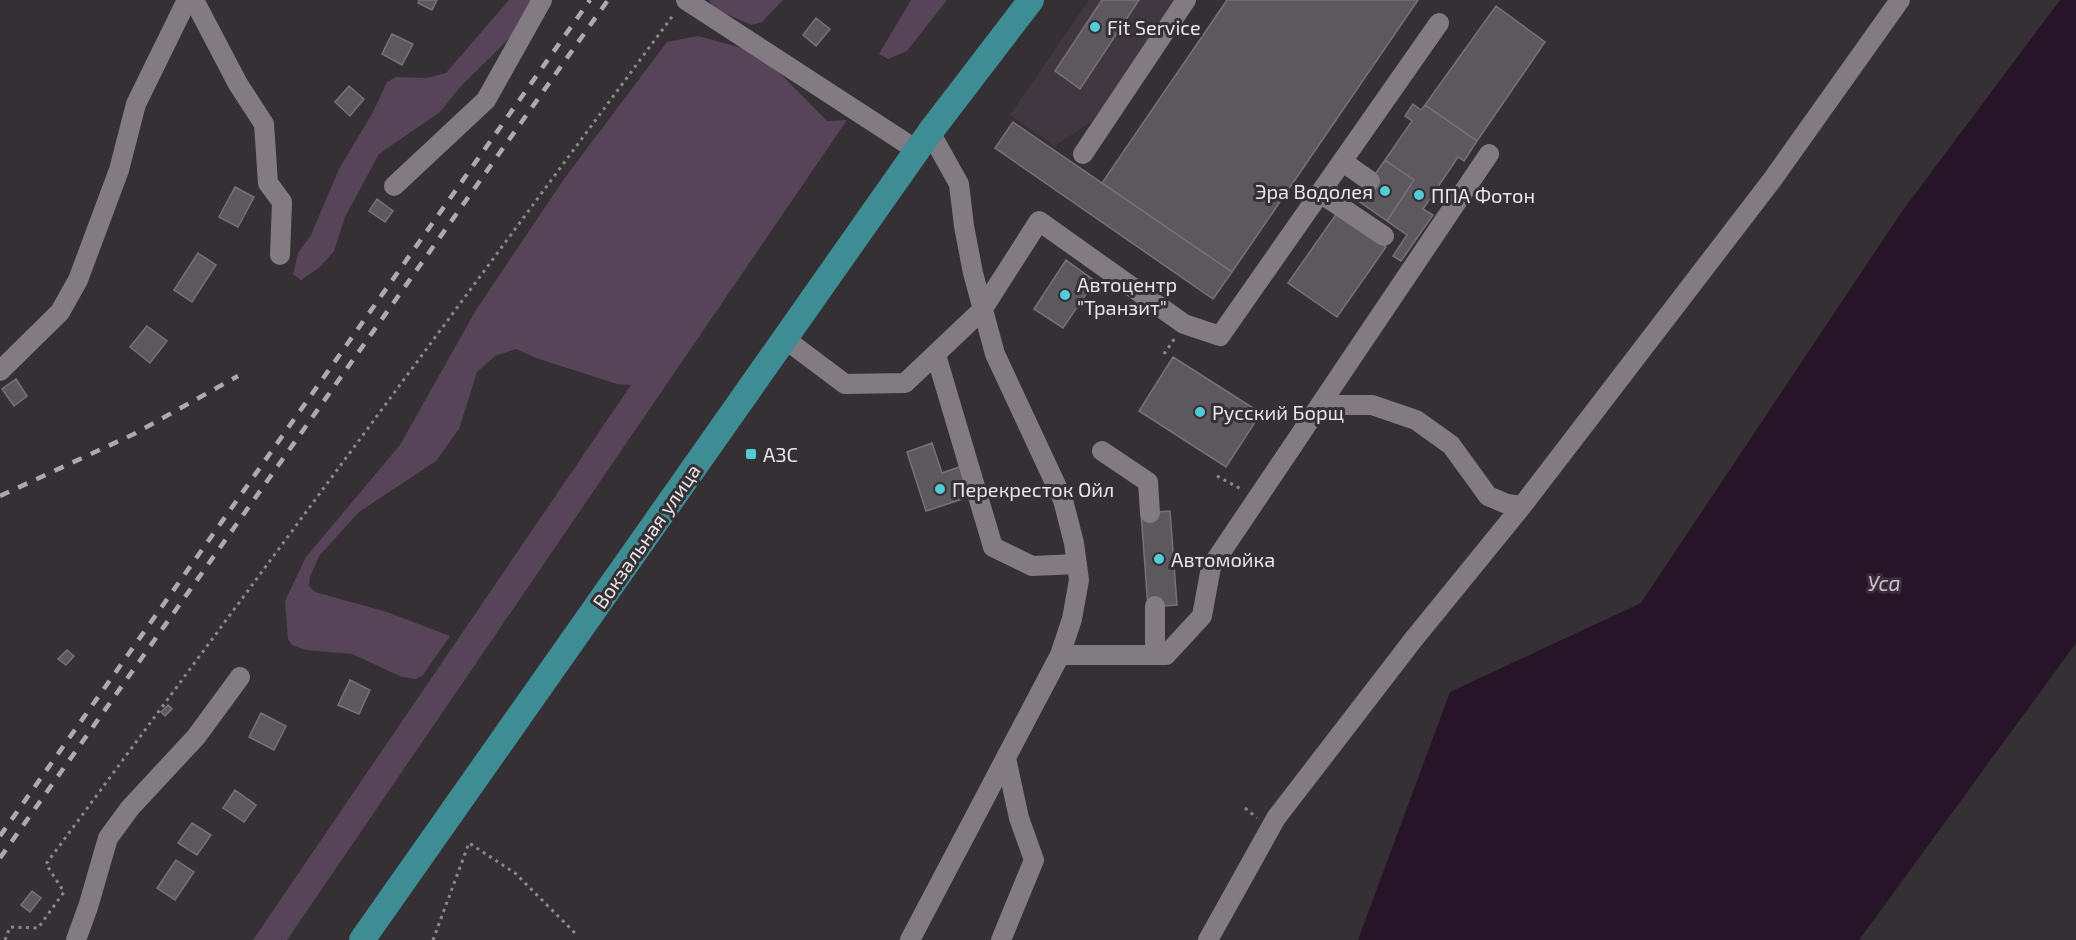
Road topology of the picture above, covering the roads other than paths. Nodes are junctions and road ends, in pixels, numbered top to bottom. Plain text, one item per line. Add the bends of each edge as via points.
1 (187, 0) edge
2 (194, 0) edge
3 (542, 0) edge
4 (1031, 0) edge
5 (1900, 0) edge
6 (1178, 3) edge
7 (681, 5) edge
8 (1438, 23) dead end
9 (924, 141) junction
10 (1083, 154) dead end
11 (1489, 154) dead end
12 (1343, 162) junction
13 (1370, 181) dead end
14 (394, 186) dead end
15 (1320, 193) junction
16 (1384, 236) dead end
17 (280, 255) dead end
18 (982, 310) junction
19 (785, 339) junction
20 (936, 355) junction
21 (0, 371) edge
22 (1322, 405) junction
23 (1102, 451) dead end
24 (1522, 506) junction
25 (1150, 513) dead end
26 (1077, 564) junction
27 (1155, 606) dead end
28 (1060, 655) junction
29 (1155, 655) junction
30 (240, 677) dead end
31 (1006, 758) junction
32 (76, 940) edge
33 (362, 940) edge
34 (910, 940) edge
35 (1001, 940) edge
36 (1208, 940) edge

1 - 21 street via 136,104 119,170 78,280 60,312
2 - 17 street via 264,124 268,183 282,202
3 - 14 street via 486,100
4 - 9 main road, Вокзальная улица
5 - 24 street via 1772,180
6 - 10 street
7 - 9 street
8 - 12 street
9 - 18 street via 959,184
9 - 19 main road, Вокзальная улица
11 - 22 street
12 - 13 street
12 - 15 street
15 - 16 street
15 - 18 street via 1220,336 1184,324 1039,221
18 - 20 street
18 - 26 street via 995,354 1063,500
19 - 20 street via 844,384 905,383
19 - 33 main road, Вокзальная улица
20 - 26 street via 993,547 1032,566
22 - 24 street via 1372,405 1416,420 1451,445 1488,496
22 - 29 street via 1211,567 1202,616 1166,655
23 - 25 street via 1148,482
24 - 36 street via 1276,818
26 - 28 street via 1079,580 1072,619
27 - 29 street
28 - 29 street
28 - 31 street
30 - 32 street via 196,737 130,808 108,838
31 - 34 street
31 - 35 street via 1019,818 1034,860

